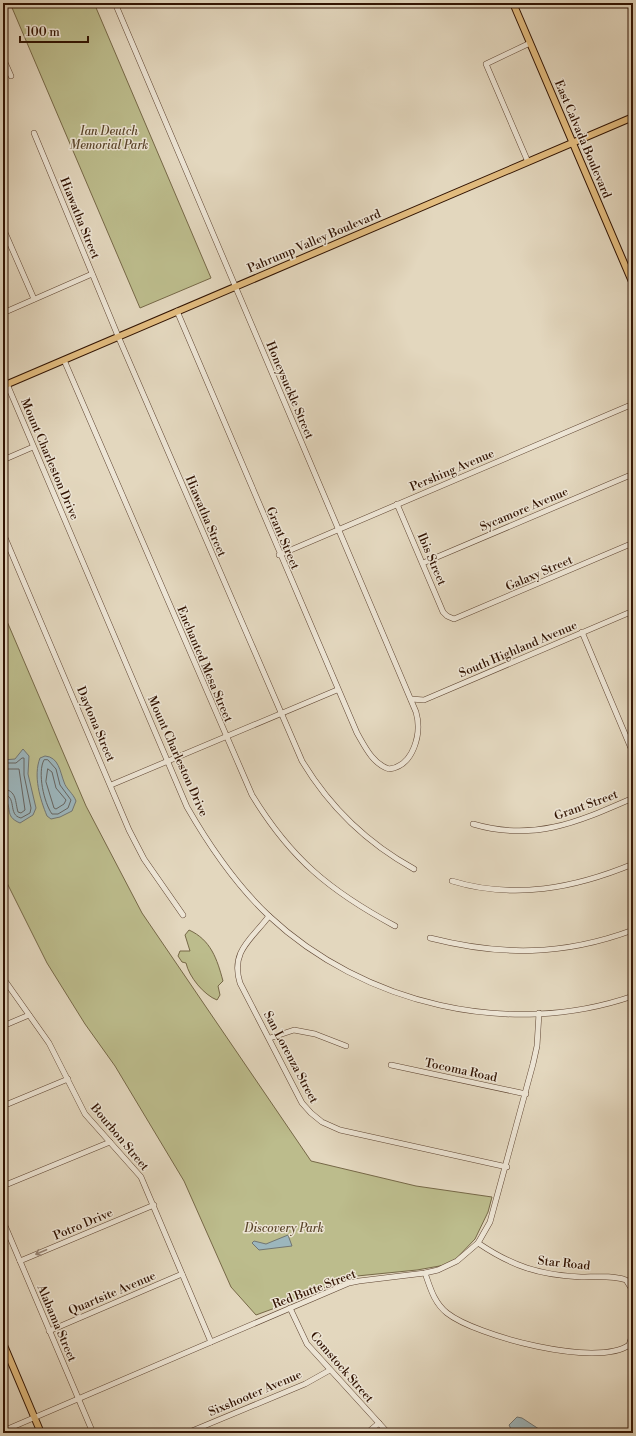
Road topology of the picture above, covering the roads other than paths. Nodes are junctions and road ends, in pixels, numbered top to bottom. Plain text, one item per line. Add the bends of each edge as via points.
1 (114, 3) edge
2 (512, 3) edge
3 (530, 43) junction
4 (3, 58) edge
5 (11, 76) dead end
6 (633, 117) edge
7 (34, 133) dead end
8 (572, 142) junction
9 (528, 162) junction
10 (3, 228) edge
11 (92, 274) junction
12 (633, 284) edge
13 (236, 287) junction
14 (34, 299) junction
15 (177, 311) junction
16 (3, 314) edge
17 (118, 336) junction
18 (64, 360) junction
19 (5, 385) edge
20 (633, 404) edge
21 (34, 447) junction
22 (3, 460) edge
23 (633, 474) edge
24 (397, 504) junction
25 (339, 530) junction
26 (3, 533) edge
27 (633, 543) edge
28 (279, 555) junction
29 (423, 563) junction
30 (633, 611) edge
31 (452, 618) joint
32 (582, 632) junction
33 (338, 690) junction
34 (411, 699) junction
35 (280, 714) junction
36 (225, 737) junction
37 (633, 753) edge
38 (168, 762) junction
39 (382, 766) joint
40 (111, 785) junction
41 (633, 798) edge
42 (473, 824) dead end
43 (633, 864) edge
44 (414, 869) dead end
45 (452, 881) dead end
46 (183, 915) dead end
47 (269, 916) junction
48 (395, 926) dead end
49 (633, 930) edge
50 (430, 938) dead end
51 (3, 978) edge
52 (633, 996) edge
53 (539, 1013) junction
54 (29, 1015) junction
55 (3, 1026) edge
56 (270, 1038) junction
57 (346, 1046) dead end
58 (391, 1065) dead end
59 (68, 1079) junction
60 (526, 1094) junction
61 (3, 1106) edge
62 (110, 1142) junction
63 (507, 1167) junction
64 (3, 1186) edge
65 (154, 1205) junction
66 (3, 1221) edge
67 (478, 1243) junction
68 (20, 1261) junction
69 (425, 1273) junction
70 (182, 1274) junction
71 (290, 1308) junction
72 (50, 1331) junction
73 (633, 1332) edge
74 (211, 1342) junction
75 (3, 1343) edge
76 (330, 1370) junction
77 (78, 1398) junction
78 (34, 1418) junction
79 (379, 1423) junction
80 (3, 1431) edge
81 (41, 1433) edge
82 (92, 1433) edge
83 (187, 1433) edge
84 (366, 1433) edge
85 (388, 1433) edge

1 - 13 street, Honeysuckle Street
2 - 3 main road, East Calvada Boulevard
3 - 8 main road, East Calvada Boulevard
3 - 9 street via 486,64
4 - 5 street
6 - 8 main road, Pahrump Valley Boulevard
7 - 11 street, Hiawatha Street
8 - 9 main road, Pahrump Valley Boulevard
8 - 12 main road, East Calvada Boulevard
9 - 13 main road, Pahrump Valley Boulevard
10 - 14 street
11 - 14 street
11 - 17 street, Hiawatha Street
13 - 15 main road, Pahrump Valley Boulevard
13 - 25 street, Honeysuckle Street
14 - 16 street
15 - 17 main road, Pahrump Valley Boulevard
15 - 28 street, Grant Street
17 - 18 main road, Pahrump Valley Boulevard
17 - 35 street, Hiawatha Street
18 - 19 main road, Pahrump Valley Boulevard
18 - 36 street, Enchanted Mesa Street
19 - 21 street, Mount Charleston Drive
20 - 24 street, Pershing Avenue
21 - 22 street
21 - 38 street, Mount Charleston Drive
23 - 29 street, Sycamore Avenue
24 - 25 street, Pershing Avenue
24 - 29 street, Ibis Street
25 - 28 street, Pershing Avenue
25 - 34 street, Honeysuckle Street
26 - 40 street, Daytona Street
27 - 31 street, Galaxy Street via 460,618
28 - 33 street, Grant Street
29 - 31 street, Ibis Street via 443,612
30 - 32 street, South Highland Avenue
32 - 34 street, South Highland Avenue via 424,700
32 - 37 street
33 - 35 street
33 - 39 street, Grant Street via 366,749
34 - 39 street, Honeysuckle Street via 419,721 414,748 400,765 389,769
35 - 36 street
35 - 44 street, Hiawatha Street via 302,761 334,805 361,833
36 - 38 street
36 - 48 street, Enchanted Mesa Street via 252,795 296,855 350,901
38 - 40 street
38 - 47 street, Mount Charleston Drive via 187,807 207,842 227,870
40 - 46 street, Daytona Street via 139,849
41 - 42 street, Grant Street via 556,828 502,830
43 - 45 street via 583,882 533,891 485,889
47 - 53 street, Mount Charleston Drive via 310,949 346,970 419,1001 493,1013
47 - 56 street, San Lorenza Street via 245,945 236,968 240,983
49 - 50 street via 589,944 540,951 492,950
51 - 54 street, Bourbon Street
52 - 53 street, Mount Charleston Drive via 579,1009
53 - 60 street, Red Butte Street via 537,1046
54 - 55 street
54 - 59 street, Bourbon Street
56 - 57 street via 294,1030 315,1034
56 - 63 street, San Lorenza Street via 302,1103 322,1122 340,1130
58 - 60 street, Tocoma Road
59 - 61 street
59 - 62 street, Bourbon Street via 85,1114
60 - 63 street, Red Butte Street
62 - 64 street
62 - 65 street, Bourbon Street via 141,1177
63 - 67 street, Red Butte Street via 490,1222
65 -> 68 street, Potro Drive
65 - 70 street, Bourbon Street
66 - 68 street, Alabama Street
67 - 69 street, Red Butte Street via 457,1261
67 - 73 street, Star Road via 508,1261 531,1270 549,1274 621,1278 629,1283 631,1288
68 - 72 street, Alabama Street
69 - 71 street, Red Butte Street via 359,1281
69 - 73 street via 435,1299 447,1313 469,1325 508,1340 540,1348 608,1352 625,1348 632,1341
70 - 72 street, Quartsite Avenue
70 - 74 street, Bourbon Street
71 - 74 street, Red Butte Street
71 - 76 street, Comstock Street via 307,1344
72 - 77 street, Alabama Street
74 - 77 street, Red Butte Street
75 - 78 main road
76 - 79 street, Comstock Street
76 - 83 street, Sixshooter Avenue via 305,1384
77 - 78 street, Red Butte Street
77 - 82 street, Alabama Street
78 - 80 street, Red Butte Street
78 - 81 main road
79 - 84 street
79 - 85 street, Comstock Street

